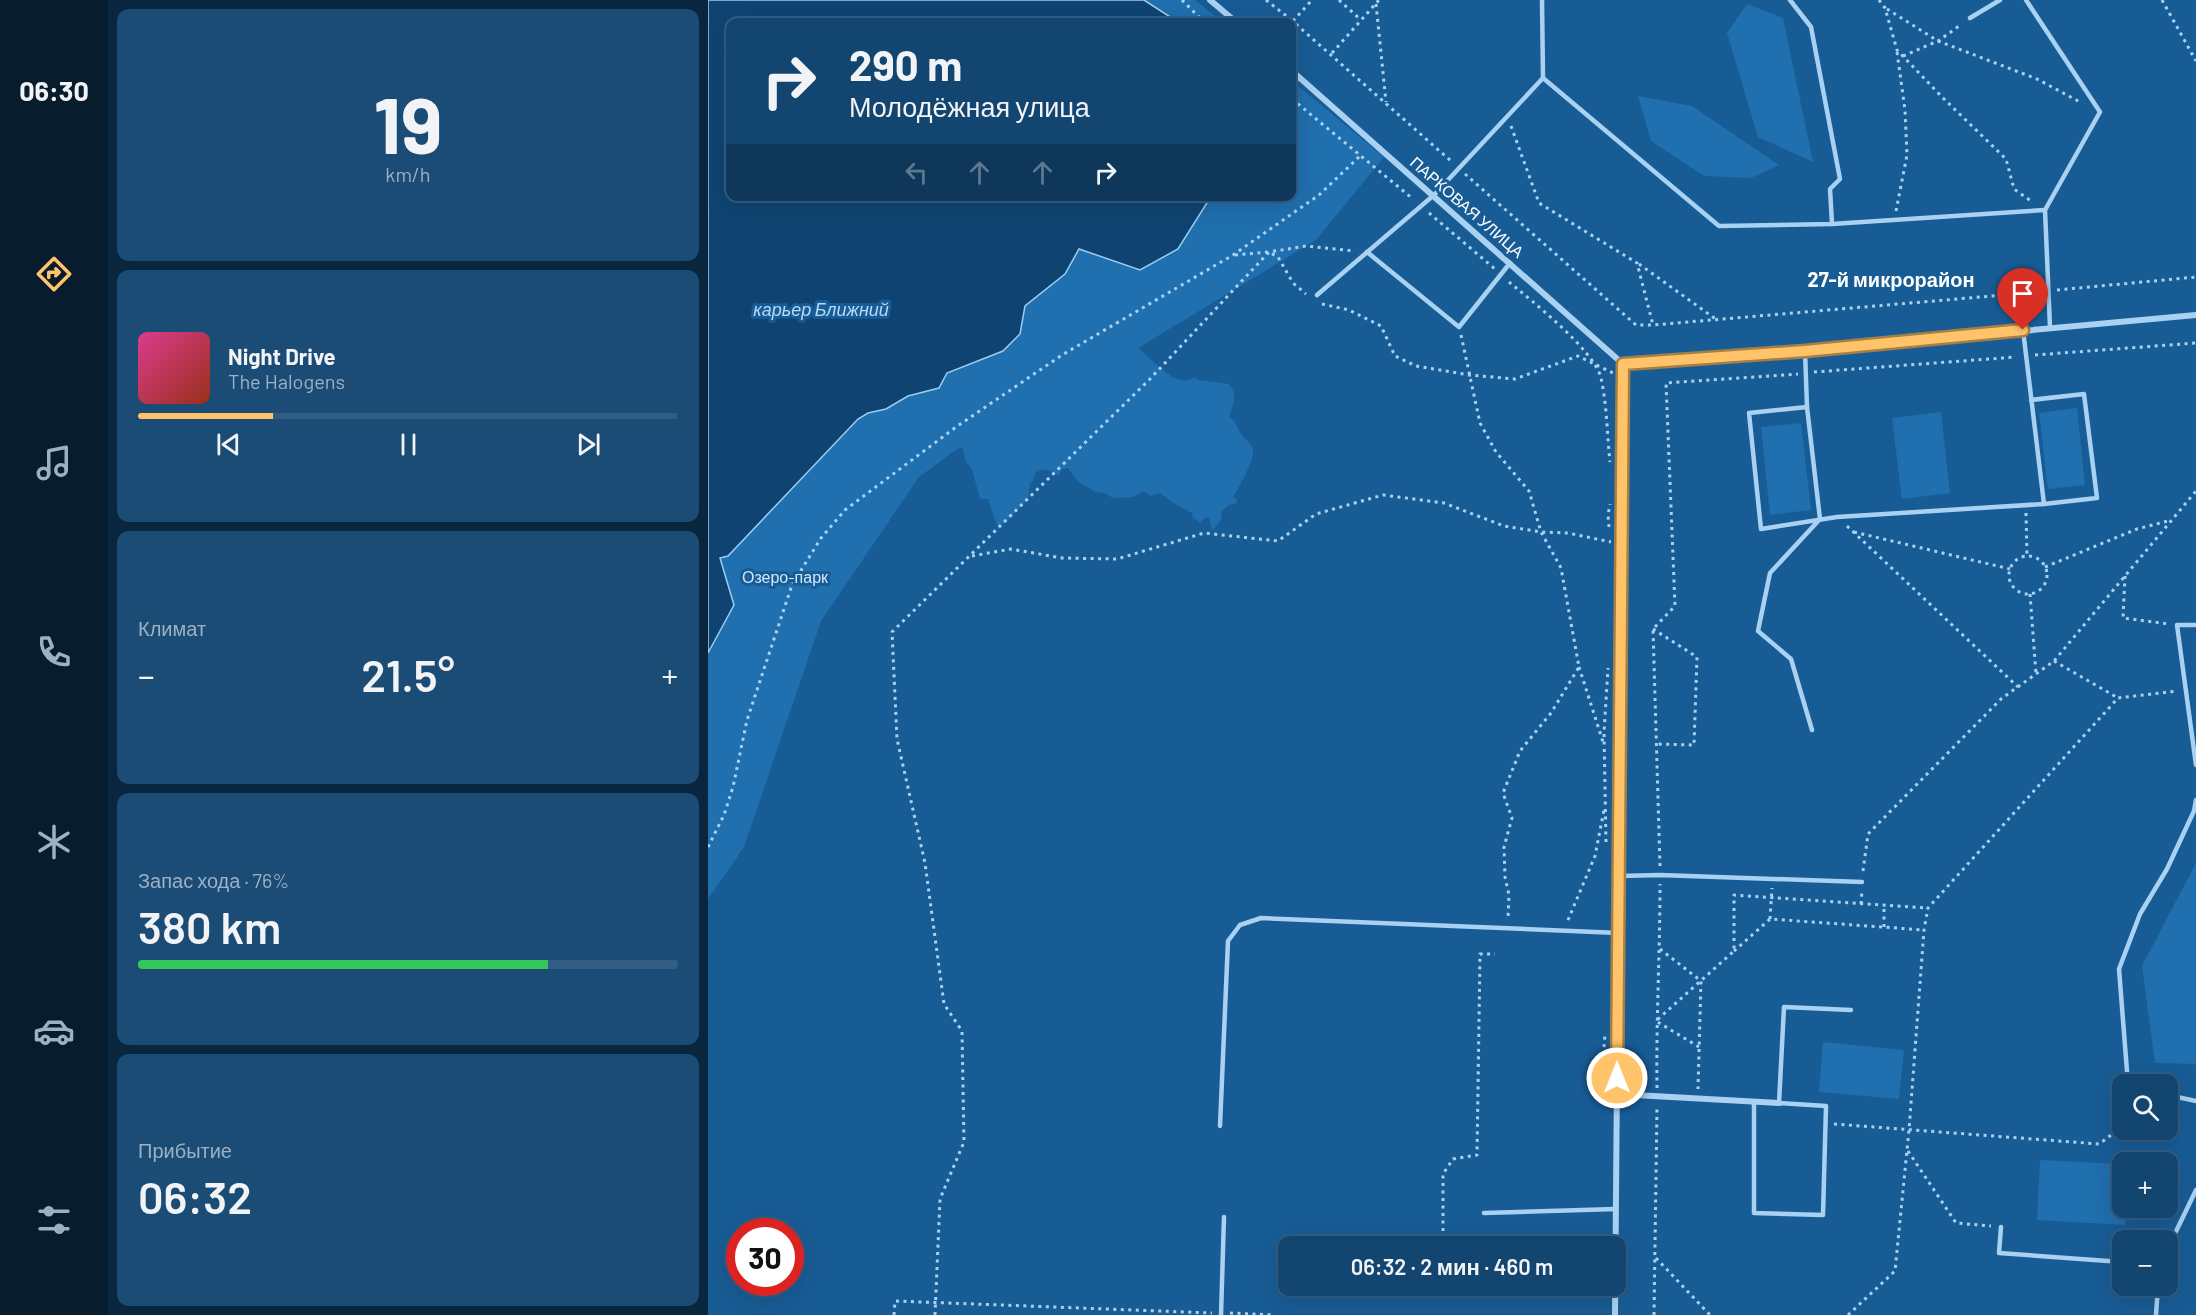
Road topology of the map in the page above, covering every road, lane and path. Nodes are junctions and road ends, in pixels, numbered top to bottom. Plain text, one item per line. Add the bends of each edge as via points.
1 (1182, 0) edge
2 (1210, 0) edge
3 (1266, 0) edge
4 (1312, 0) edge
5 (1339, 0) edge
6 (1347, 0) edge
7 (1379, 0) edge
8 (1542, 0) edge
9 (1790, 0) edge
10 (1880, 0) edge
11 (2000, 0) edge
12 (2026, 0) edge
13 (2163, 0) edge
14 (1343, 4) junction
15 (1376, 4) junction
16 (1885, 8) junction
17 (1200, 18) edge
18 (1231, 18) edge
19 (1289, 18) edge
20 (1296, 18) edge
21 (1970, 18) joint
22 (1361, 20) junction
23 (1296, 23) edge
24 (1938, 41) junction
25 (1897, 50) junction
26 (1332, 53) junction
27 (1903, 56) junction
28 (2196, 61) edge
29 (1296, 74) edge
30 (1543, 78) junction
31 (1296, 102) edge
32 (1386, 104) junction
33 (2100, 112) junction
34 (1508, 116) junction
35 (1360, 156) junction
36 (1459, 168) junction
37 (1434, 195) junction
38 (1422, 206) junction
39 (2045, 210) junction
40 (1894, 221) junction
41 (1832, 224) junction
42 (1269, 252) junction
43 (1367, 252) junction
44 (1233, 255) junction
45 (1510, 263) junction
46 (1637, 263) junction
47 (1501, 275) junction
48 (2196, 277) edge
49 (2048, 291) junction
50 (1317, 295) dead end
51 (1308, 296) dead end
52 (1316, 302) dead end
53 (2196, 315) edge
54 (1717, 320) junction
55 (1653, 325) junction
56 (1459, 327) junction
57 (2050, 327) junction
58 (2023, 330) junction
59 (2196, 343) edge
60 (1805, 351) junction
61 (2026, 356) junction
62 (1593, 363) junction
63 (1623, 364) junction
64 (1806, 373) junction
65 (1469, 375) junction
66 (1623, 378) junction
67 (2031, 400) junction
68 (1807, 407) junction
69 (1610, 468) dead end
70 (2196, 491) edge
71 (1611, 496) dead end
72 (2044, 504) junction
73 (2025, 506) junction
74 (1838, 517) junction
75 (1820, 519) junction
76 (2170, 521) junction
77 (1540, 532) junction
78 (1853, 532) junction
79 (1611, 542) junction
80 (1611, 553) dead end
81 (970, 556) junction
82 (2027, 556) junction
83 (2045, 567) junction
84 (2010, 569) junction
85 (2125, 575) junction
86 (2030, 594) junction
87 (2177, 625) junction
88 (2196, 625) edge
89 (1653, 629) junction
90 (2054, 661) junction
91 (1608, 663) dead end
92 (1579, 667) junction
93 (2036, 674) junction
94 (2018, 687) junction
95 (2185, 690) junction
96 (2118, 698) junction
97 (1812, 729) dead end
98 (1657, 744) junction
99 (1605, 747) junction
100 (2196, 765) edge
101 (2196, 800) edge
102 (1605, 802) junction
103 (708, 847) edge
104 (1606, 849) dead end
105 (1660, 875) junction
106 (1619, 876) junction
107 (1773, 880) junction
108 (1862, 882) joint
109 (1772, 898) junction
110 (1884, 905) junction
111 (1928, 908) junction
112 (1770, 919) junction
113 (1884, 927) junction
114 (1507, 929) junction
115 (1924, 930) junction
116 (1563, 932) junction
117 (1618, 933) junction
118 (1660, 949) junction
119 (1734, 951) junction
120 (1495, 954) dead end
121 (1701, 981) junction
122 (1851, 1010) dead end
123 (1656, 1021) junction
124 (1605, 1030) dead end
125 (1699, 1047) junction
126 (2127, 1074) edge
127 (1602, 1077) dead end
128 (1698, 1093) dead end
129 (1617, 1094) junction
130 (1657, 1096) junction
131 (2178, 1097) edge
132 (2196, 1101) edge
133 (1754, 1102) junction
134 (1779, 1103) junction
135 (1826, 1124) junction
136 (1220, 1126) dead end
137 (1909, 1130) junction
138 (2112, 1134) edge
139 (1907, 1149) junction
140 (2196, 1190) edge
141 (1616, 1209) junction
142 (1484, 1214) dead end
143 (1224, 1217) dead end
144 (2001, 1227) joint
145 (2177, 1230) edge
146 (1443, 1236) edge
147 (1655, 1257) junction
148 (2112, 1261) edge
149 (2157, 1296) edge
150 (936, 1302) junction
151 (1222, 1314) edge
152 (894, 1315) edge
153 (935, 1315) edge
154 (1275, 1315) edge
155 (1615, 1315) edge
156 (1654, 1315) edge
157 (1710, 1315) edge
158 (1848, 1315) edge
159 (2156, 1315) edge

1 - 17 path
2 - 18 street
3 - 19 path
4 - 20 path
5 - 14 path
6 - 14 path
7 - 15 path
8 - 30 lane
9 - 41 lane via 1811,27 1840,180 1830,189
10 - 16 path
11 - 21 lane
12 - 33 lane
13 - 28 path
14 - 22 path
15 - 22 path
15 - 32 path
16 - 24 path
16 - 25 path
21 - 24 path
22 - 26 path
23 - 26 path
24 - 27 path
24 - 33 path via 2037,79
25 - 27 path
25 - 40 path via 1907,155
26 - 32 path
27 - 39 path via 2006,159 2014,189
29 - 37 street, ПАРКОВАЯ УЛИЦА
30 - 34 lane
30 - 41 lane via 1719,226
31 - 35 path
32 - 36 path
33 - 39 lane
34 - 36 lane
34 - 46 path via 1539,203
35 - 38 path
35 - 44 path via 1320,195
36 - 37 lane
36 - 55 path via 1636,325
37 - 38 lane
37 - 45 street, ПАРКОВАЯ УЛИЦА
38 - 43 lane
38 - 47 path
39 - 40 lane
39 - 49 lane
40 - 41 lane
42 - 43 path via 1306,246
42 - 44 path
42 - 51 path via 1278,257 1293,283
42 - 81 path via 1150,379
43 - 50 lane
43 - 56 lane
44 - 103 path via 1062,355 844,510 792,585 747,720 733,787
45 - 47 lane
45 - 63 street, ПАРКОВАЯ УЛИЦА
46 - 54 path
46 - 55 path
47 - 56 lane
47 - 62 path via 1557,322
48 - 49 path
49 - 54 path
49 - 57 lane
52 - 65 path via 1349,310 1382,326 1395,356 1416,366
53 - 57 street
54 - 55 path
56 - 65 path
57 - 58 street
58 - 60 street
58 - 61 lane
59 - 61 path
60 - 63 street
60 - 64 lane
61 - 64 path
61 - 67 lane
62 - 65 path via 1578,357 1515,378
62 - 66 path
62 - 69 path via 1600,376
63 - 66 street
64 - 68 lane
64 - 89 path via 1666,383 1676,606
65 - 77 path via 1480,423 1496,452 1529,491
66 - 106 street
67 - 72 lane
67 - 72 lane via 2084,394 2087,417 2097,498
68 - 75 lane
68 - 75 lane via 1749,413 1761,529
70 - 76 path
71 - 79 path
72 - 73 lane
73 - 74 lane
73 - 82 path
74 - 75 lane
74 - 78 path
75 - 97 lane via 1770,573 1758,631 1791,659
76 - 83 path via 2138,529
76 - 85 path
77 - 79 path
77 - 81 path via 1504,526 1444,503 1383,495 1316,514 1278,542 1204,533 1117,559 1062,558 1011,549
77 - 92 path via 1561,568
78 - 84 path
78 - 94 path
79 - 80 path
81 - 150 path via 892,632 897,739 925,863 944,1004 962,1031 964,1142 940,1199
82 - 83 path
82 - 84 path
83 - 86 path via 2045,581
84 - 86 path via 2011,584
85 - 87 path via 2123,618
85 - 90 path
86 - 93 path
87 - 88 lane
87 - 95 lane
89 - 98 path
89 - 98 path via 1697,657 1694,745
90 - 93 path
90 - 96 path
91 - 99 path
92 - 99 path
92 - 114 path via 1551,713 1520,751 1503,793 1512,818 1504,847 1509,895
93 - 94 path
94 - 108 path via 2001,699 1868,834
95 - 96 path
95 - 100 lane
96 - 111 path
98 - 105 path
99 - 102 path
101 - 126 lane via 2167,869 2140,914 2119,969
102 - 104 path
102 - 116 path via 1595,856
105 - 106 lane
105 - 107 lane
105 - 118 path
106 - 117 street
107 - 108 lane
107 - 109 path
109 - 110 path
109 - 112 path
109 - 119 path via 1734,895
110 - 111 path
110 - 113 path
111 - 115 path
112 - 113 path
112 - 119 path
113 - 115 path
114 - 116 lane
114 - 136 lane via 1261,918 1240,926 1228,941
115 - 137 path
116 - 117 lane
117 - 129 street
118 - 121 path
118 - 123 path
119 - 121 path
120 - 146 path via 1480,954 1477,1155 1454,1159 1443,1174
121 - 123 path
121 - 125 path
122 - 134 lane via 1784,1007
123 - 125 path
123 - 130 path
124 - 127 path
125 - 128 path
129 - 130 street
129 - 141 street
130 - 133 street
130 - 147 path
131 - 132 lane
133 - 134 street
133 - 135 lane via 1754,1213 1823,1215
134 - 135 lane via 1826,1106
135 - 137 path
137 - 138 path via 2099,1144
137 - 139 path
139 - 144 path via 1956,1223
139 - 158 path via 1895,1271
140 - 145 lane
141 - 142 lane
141 - 155 street
143 - 151 lane
144 - 148 lane via 1999,1253
147 - 156 path
147 - 157 path
149 - 159 lane
150 - 151 path
150 - 152 path via 895,1301
150 - 153 path
151 - 154 path

